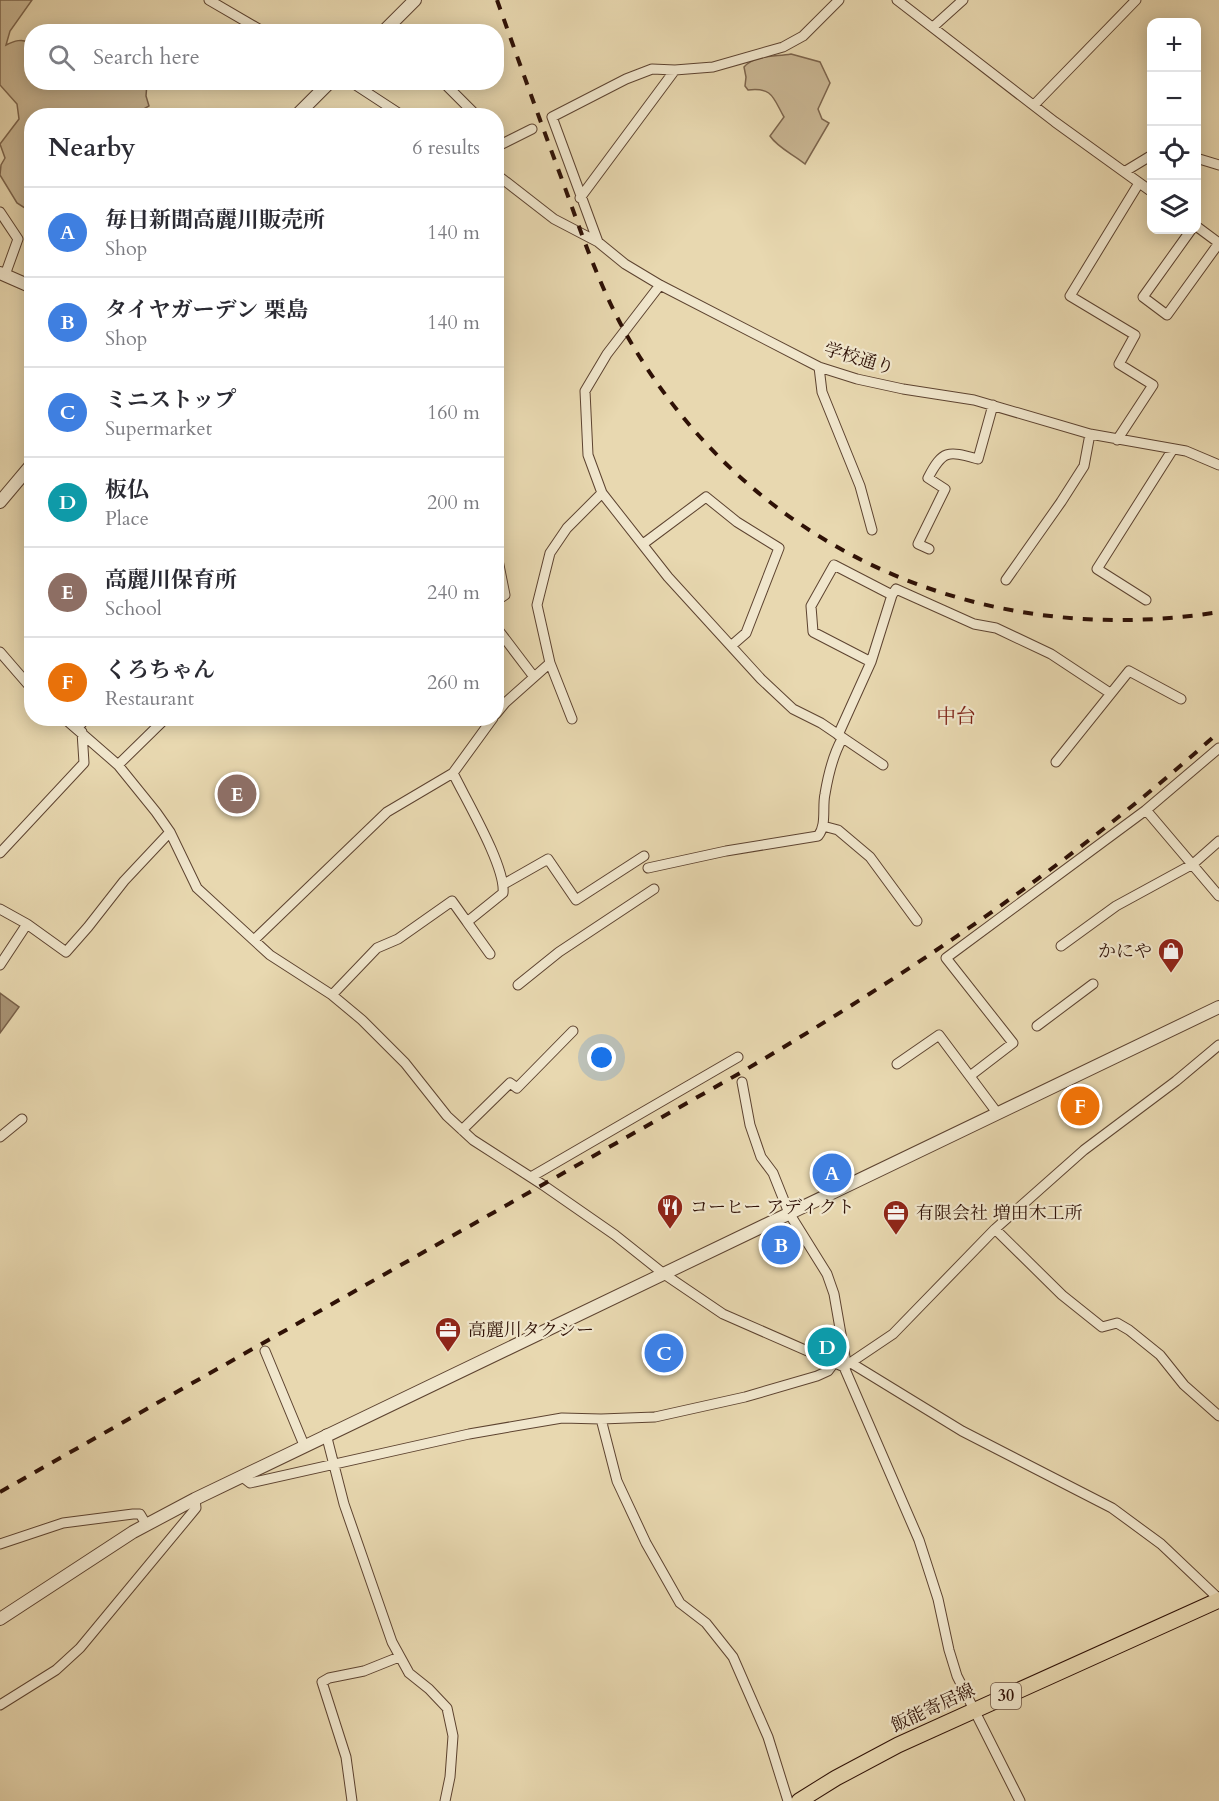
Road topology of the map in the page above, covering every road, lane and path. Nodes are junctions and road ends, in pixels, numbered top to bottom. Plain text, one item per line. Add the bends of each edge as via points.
1 (209, 0) edge
2 (416, 0) edge
3 (839, 0) edge
4 (897, 0) edge
5 (963, 0) edge
6 (1136, 0) edge
7 (250, 24) edge
8 (393, 24) edge
9 (933, 27) junction
10 (675, 70) junction
11 (322, 90) edge
12 (363, 90) edge
13 (451, 90) edge
14 (1034, 105) junction
15 (304, 108) edge
16 (391, 108) edge
17 (469, 108) edge
18 (532, 129) dead end
19 (504, 143) edge
20 (1147, 158) edge
21 (1201, 159) edge
22 (1219, 165) edge
23 (1124, 172) junction
24 (504, 180) edge
25 (1139, 183) junction
26 (1147, 189) edge
27 (580, 198) junction
28 (0, 212) edge
29 (1201, 229) edge
30 (1188, 234) edge
31 (598, 242) junction
32 (1219, 243) edge
33 (2, 274) edge
34 (24, 284) edge
35 (660, 285) junction
36 (819, 367) junction
37 (993, 405) junction
38 (1090, 434) junction
39 (1117, 440) junction
40 (1173, 449) junction
41 (1219, 465) edge
42 (24, 474) edge
43 (602, 493) junction
44 (0, 502) edge
45 (872, 530) dead end
46 (643, 544) junction
47 (929, 549) dead end
48 (1006, 580) dead end
49 (892, 595) junction
50 (1146, 600) dead end
51 (504, 638) edge
52 (731, 646) junction
53 (0, 652) edge
54 (871, 662) junction
55 (549, 663) junction
56 (534, 677) junction
57 (24, 680) edge
58 (1110, 693) junction
59 (1181, 699) dead end
60 (504, 704) edge
61 (572, 719) dead end
62 (75, 726) edge
63 (82, 726) edge
64 (158, 726) edge
65 (487, 726) edge
66 (80, 730) junction
67 (840, 737) junction
68 (1219, 748) edge
69 (1056, 762) dead end
70 (118, 765) junction
71 (883, 765) dead end
72 (453, 773) junction
73 (1146, 810) junction
74 (823, 826) junction
75 (170, 832) junction
76 (1219, 841) edge
77 (0, 853) edge
78 (644, 856) dead end
79 (1193, 864) junction
80 (648, 868) dead end
81 (504, 884) junction
82 (654, 889) dead end
83 (1219, 896) edge
84 (0, 909) edge
85 (917, 921) dead end
86 (467, 922) junction
87 (27, 924) junction
88 (255, 940) junction
89 (1061, 946) dead end
90 (490, 954) dead end
91 (0, 965) edge
92 (1093, 984) dead end
93 (518, 985) dead end
94 (332, 995) junction
95 (1219, 1007) edge
96 (1037, 1026) dead end
97 (573, 1031) dead end
98 (1219, 1045) edge
99 (738, 1057) dead end
100 (897, 1064) dead end
101 (970, 1076) junction
102 (742, 1082) dead end
103 (998, 1114) junction
104 (22, 1119) dead end
105 (462, 1130) junction
106 (0, 1137) edge
107 (531, 1178) junction
108 (789, 1213) junction
109 (994, 1228) junction
110 (664, 1274) junction
111 (265, 1351) dead end
112 (843, 1364) junction
113 (1219, 1416) edge
114 (601, 1419) junction
115 (326, 1434) junction
116 (304, 1445) junction
117 (334, 1464) junction
118 (241, 1476) junction
119 (195, 1498) junction
120 (146, 1524) junction
121 (0, 1544) edge
122 (1219, 1600) edge
123 (0, 1619) edge
124 (399, 1657) junction
125 (0, 1705) edge
126 (973, 1711) junction
127 (352, 1801) edge
128 (445, 1801) edge
129 (788, 1801) edge
130 (799, 1801) edge
131 (1020, 1801) edge

1 - 7 street
2 - 8 street
3 - 10 street via 803,36 783,47 712,67
4 - 9 street
5 - 9 street
6 - 14 street
9 - 14 street
10 - 27 street
10 - 27 street via 652,69 552,117
11 - 15 street
12 - 16 street
13 - 17 street
14 - 23 street
18 - 19 street
20 - 23 street
21 - 22 street
23 - 25 street
24 - 31 street, 学校通り via 554,219
25 - 26 street
25 - 39 street via 1070,296 1135,334 1119,364 1154,385
27 - 31 street
28 - 33 street via 18,239
29 - 32 street
30 - 32 street via 1143,297 1167,315
31 - 35 street, 学校通り
33 - 34 street
35 - 36 street, 学校通り
35 - 43 street via 607,354 585,391 588,455
36 - 37 street, 学校通り via 869,382
36 - 45 street via 822,392 860,486
37 - 38 street, 学校通り
37 - 47 street via 978,459 952,452 937,459 928,477 945,489 918,544
38 - 39 street, 学校通り
38 - 48 street via 1084,466
39 - 40 street, 学校通り
40 - 41 street, 学校通り
40 - 50 street via 1096,569
42 - 44 street
43 - 46 street
43 - 55 street via 567,528 550,553 537,605
46 - 52 street
46 - 52 street via 706,497 779,548 746,633
49 - 54 street
49 - 54 street via 834,564 811,606 813,632
49 - 58 street via 896,589 974,624 996,628 1065,662
51 - 56 street
52 - 67 street via 792,709
53 - 57 street
54 - 67 street
55 - 56 street
55 - 61 street
56 - 60 street
58 - 59 street via 1129,671
58 - 69 street
62 - 66 street
63 - 66 street
64 - 70 street
65 - 72 street
66 - 70 street
66 - 77 street via 84,763
67 - 71 street
67 - 74 street via 824,795
68 - 73 street
70 - 75 street
72 - 81 street
72 - 88 street via 387,813
73 - 79 street
73 - 101 street via 946,958 1013,1043
74 - 80 street via 813,838
74 - 85 street via 838,830 870,857
75 - 87 street via 124,880 66,952
75 - 88 street via 197,888
76 - 79 street
78 - 81 street via 576,900 548,859
79 - 83 street
79 - 89 street via 1116,906
81 - 86 street via 503,894
82 - 93 street via 559,952
84 - 87 street
86 - 90 street
86 - 94 street via 452,901 398,939 376,948
87 - 91 street
88 - 94 street via 270,955
92 - 96 street
94 - 105 street via 405,1063
95 - 103 street
97 - 105 street via 517,1088 510,1083
98 - 109 street via 1084,1150
99 - 107 street
100 - 101 street via 939,1035
101 - 103 street
102 - 108 street via 761,1156 773,1173
103 - 108 street
104 - 106 street
105 - 107 street
107 - 110 street
108 - 110 street
108 - 112 street via 827,1274 834,1294
109 - 112 street via 893,1334
109 - 113 street via 1062,1295 1102,1327 1117,1323 1130,1329
110 - 112 street via 723,1314
110 - 115 street
111 - 116 street
112 - 114 street via 817,1376 655,1417
112 - 122 street via 1112,1508 1161,1544
112 - 126 street via 920,1540 953,1666
114 - 117 street via 562,1418
114 - 129 street via 617,1481 646,1543 680,1603 706,1623 733,1657 768,1737
115 - 116 street
115 - 117 street
116 - 118 street
117 - 118 street via 250,1483
117 - 124 street via 344,1504
118 - 119 street
119 - 120 street
119 - 125 street via 196,1508 80,1648 56,1670
120 - 121 street via 140,1514 63,1523
120 - 123 street
122 - 126 main road, 飯能寄居線 / 30
124 - 127 street via 322,1682 346,1757
124 - 128 street via 409,1673 447,1708 453,1736
126 - 130 main road, 飯能寄居線 / 30 via 866,1761
126 - 131 street

